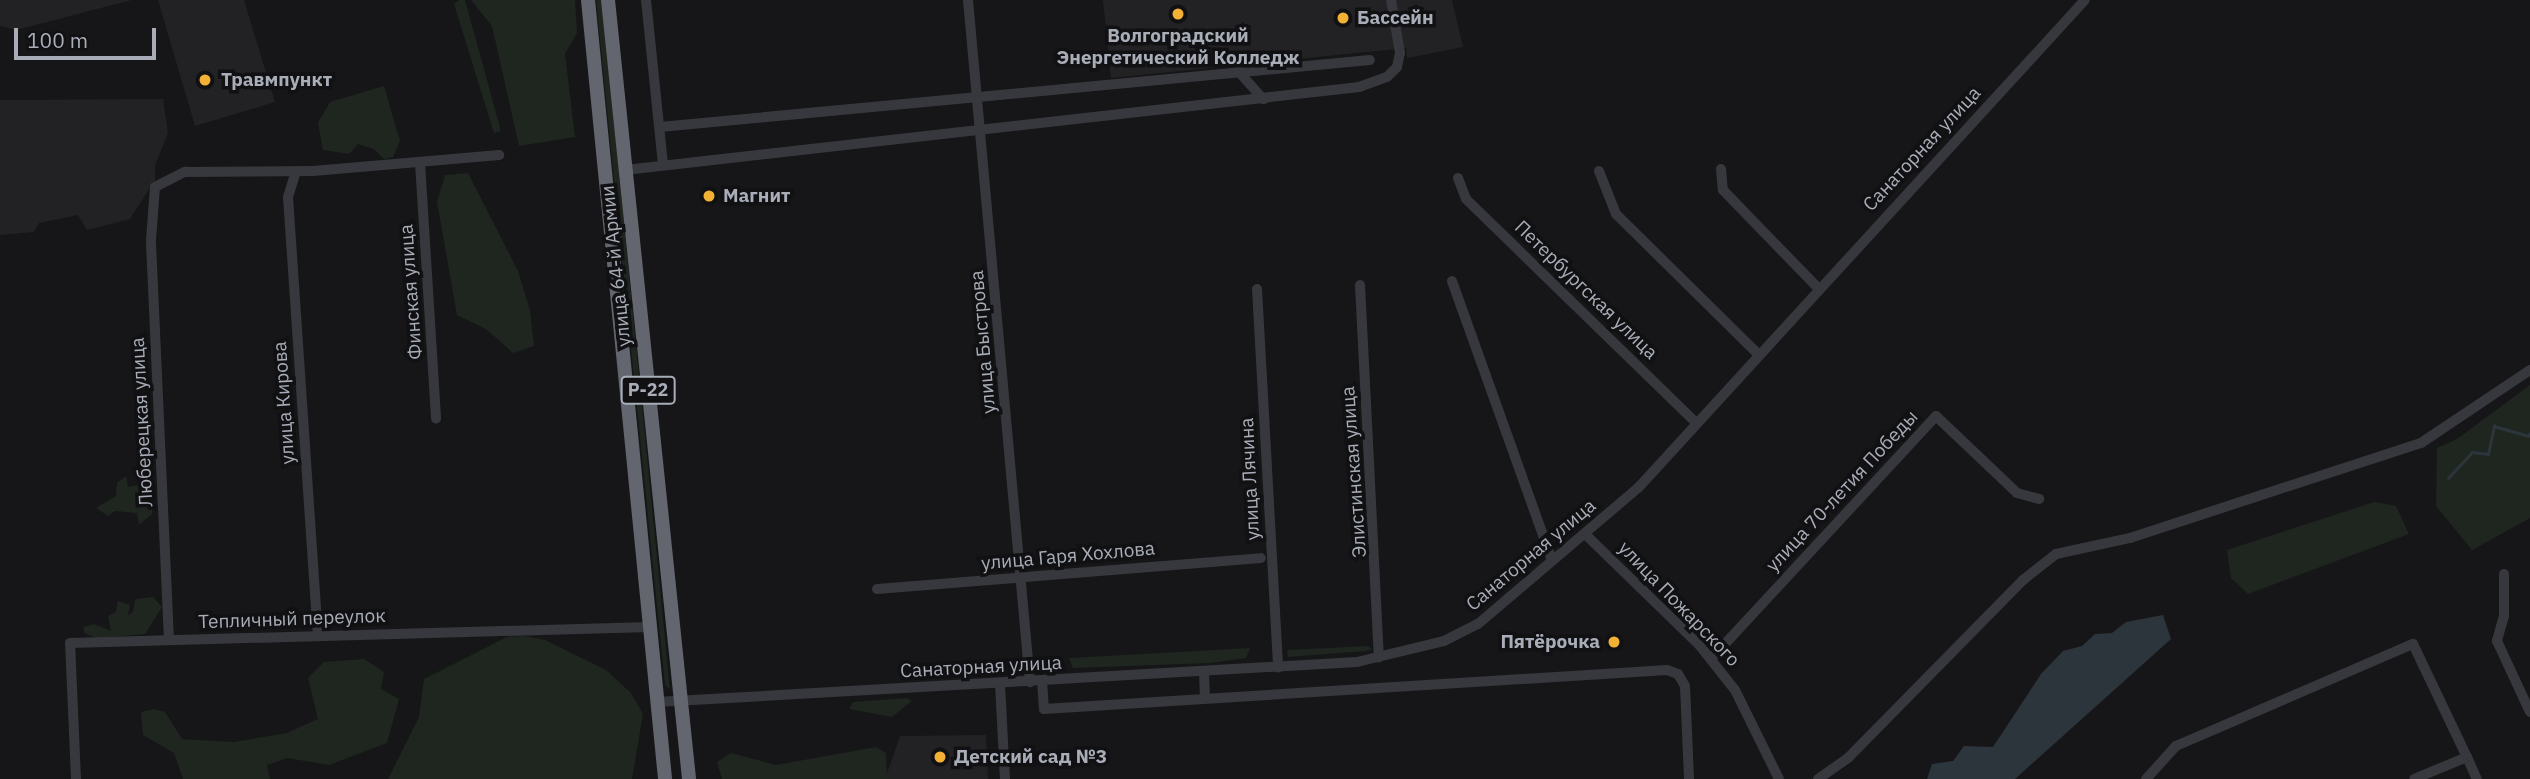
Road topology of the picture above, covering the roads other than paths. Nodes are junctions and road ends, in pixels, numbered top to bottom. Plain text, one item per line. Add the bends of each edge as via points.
1 (588, 0) edge
2 (608, 0) edge
3 (646, 0) edge
4 (968, 0) edge
5 (1391, 0) edge
6 (2085, 0) edge
7 (1370, 60) dead end
8 (1238, 71) junction
9 (980, 98) junction
10 (1262, 100) junction
11 (660, 127) junction
12 (983, 132) junction
13 (499, 155) dead end
14 (421, 163) junction
15 (663, 164) junction
16 (1721, 169) dead end
17 (625, 170) junction
18 (296, 171) junction
19 (1599, 171) dead end
20 (1458, 178) dead end
21 (1452, 281) dead end
22 (1360, 285) dead end
23 (1256, 289) dead end
24 (1818, 289) junction
25 (1759, 355) junction
26 (2530, 370) edge
27 (436, 419) dead end
28 (1697, 424) junction
29 (2039, 499) dead end
30 (1585, 534) junction
31 (1261, 558) dead end
32 (1552, 561) junction
33 (2504, 574) dead end
34 (1021, 578) junction
35 (877, 589) dead end
36 (651, 627) junction
37 (318, 635) junction
38 (169, 640) junction
39 (1379, 658) junction
40 (1711, 659) junction
41 (1278, 667) junction
42 (1204, 671) junction
43 (1042, 681) junction
44 (1030, 682) junction
45 (1000, 684) junction
46 (1205, 698) junction
47 (682, 701) junction
48 (657, 702) junction
49 (2530, 712) edge
50 (2468, 757) junction
51 (76, 779) edge
52 (665, 779) edge
53 (690, 779) edge
54 (1004, 779) edge
55 (1689, 779) edge
56 (1779, 779) edge
57 (1818, 779) edge
58 (2146, 779) edge
59 (2414, 779) edge
60 (2477, 779) edge

1 - 36 highway, улица 64-й Армии / Р-22
2 - 17 highway, улица 64-й Армии / Р-22
3 - 11 street
4 - 9 street, улица Быстрова
5 - 10 street via 1400,53 1397,67 1359,88
6 - 24 street, Санаторная улица
7 - 8 street
8 - 9 street
8 - 10 street
9 - 11 street
9 - 12 street, улица Быстрова
10 - 12 street
11 - 15 street
12 - 15 street
12 - 34 street, улица Быстрова
13 - 14 street
14 - 18 street
14 - 27 street, Финская улица
15 - 17 street
16 - 24 street via 1723,190
17 - 47 highway, улица 64-й Армии / Р-22
18 - 37 street, улица Кирова via 288,197
18 - 38 street, Люберецкая улица via 185,172 155,187
19 - 25 street via 1616,214
20 - 28 street, Петербургская улица via 1466,199
21 - 32 street
22 - 39 street, Элистинская улица
23 - 41 street, улица Лячина
24 - 25 street, Санаторная улица
25 - 28 street, Санаторная улица
26 - 57 street via 2421,443 2143,534 2056,554 2023,580 1847,758
28 - 30 street, Санаторная улица via 1639,487
29 - 40 street, улица 70-летия Победы via 2017,494 1936,416
30 - 32 street, Санаторная улица
30 - 40 street, улица Пожарского
31 - 34 street, улица Гаря Хохлова
32 - 39 street, Санаторная улица via 1478,624 1444,641
33 - 49 street via 2504,616 2497,641
34 - 35 street, улица Гаря Хохлова
34 - 44 street, улица Быстрова
36 - 37 street, Тепличный переулок
36 - 48 highway, улица 64-й Армии / Р-22
37 - 38 street, Тепличный переулок
38 - 51 street, Тепличный переулок via 70,643
39 - 41 street, Санаторная улица
40 - 56 street, улица Пожарского via 1756,725
41 - 42 street, Санаторная улица
42 - 43 street, Санаторная улица
42 - 46 street
43 - 44 street, Санаторная улица
43 - 46 street via 1044,709
44 - 45 street, Санаторная улица
45 - 47 street, Санаторная улица
45 - 54 street
46 - 55 street via 1667,670 1678,674 1685,686
47 - 48 street, Санаторная улица
47 - 53 highway, улица 64-й Армии / Р-22
48 - 52 highway, улица 64-й Армии / Р-22
50 - 58 street via 2413,644 2176,746
50 - 59 street
50 - 60 street

